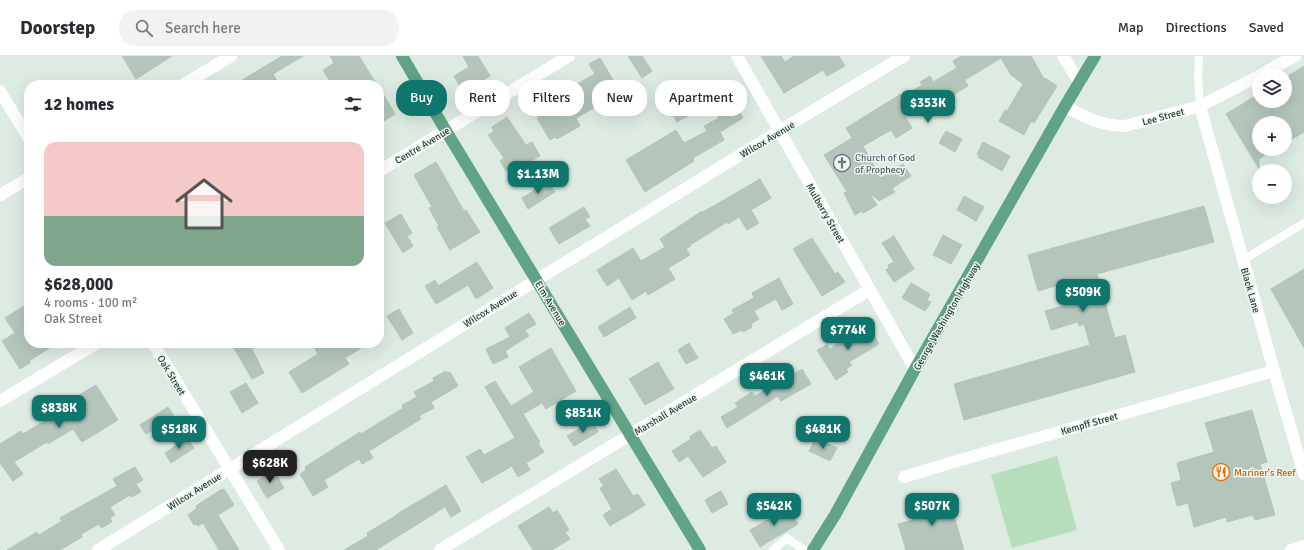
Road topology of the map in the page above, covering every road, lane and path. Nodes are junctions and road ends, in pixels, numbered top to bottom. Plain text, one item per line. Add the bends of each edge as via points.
1 (231, 56) edge
2 (402, 56) edge
3 (568, 56) edge
4 (737, 56) edge
5 (904, 56) edge
6 (1063, 56) edge
7 (1096, 56) edge
8 (1102, 56) edge
9 (1199, 56) edge
10 (1295, 56) edge
11 (1273, 68) edge
12 (1252, 79) edge
13 (191, 80) edge
14 (1080, 83) junction
15 (0, 91) edge
16 (1065, 106) junction
17 (1200, 106) junction
18 (446, 130) junction
19 (24, 131) edge
20 (779, 131) junction
21 (384, 168) edge
22 (24, 181) edge
23 (0, 195) edge
24 (1304, 223) edge
25 (1243, 260) junction
26 (537, 280) junction
27 (869, 290) junction
28 (88, 348) edge
29 (156, 348) edge
30 (916, 369) junction
31 (1274, 371) junction
32 (0, 401) edge
33 (630, 435) junction
34 (230, 469) junction
35 (1304, 474) edge
36 (904, 477) dead end
37 (1304, 546) edge
38 (98, 550) edge
39 (279, 550) edge
40 (440, 550) edge
41 (700, 550) edge
42 (773, 550) edge
43 (804, 550) edge
44 (813, 550) edge
45 (1291, 550) edge

1 - 13 street
2 - 18 main road, Elm Avenue
3 - 18 street, Centre Avenue
4 - 20 street, Mulberry Street
5 - 20 street, Wilcox Avenue
6 - 14 street
7 - 14 main road, George Washington Highway
8 - 14 main road, George Washington Highway
9 - 17 lane
10 - 11 street, Lee Street
12 - 17 street, Lee Street
14 - 16 main road, George Washington Highway
15 - 19 street
16 - 17 street, Lee Street via 1092,121 1114,126 1137,124
16 - 30 main road, George Washington Highway
17 - 25 street, Black Lane
18 - 21 street, Centre Avenue
18 - 26 main road, Elm Avenue
20 - 26 street, Wilcox Avenue
20 - 27 street, Mulberry Street
22 - 23 street
24 - 25 lane
25 - 31 street, Black Lane
26 - 33 main road, Elm Avenue
26 - 34 street, Wilcox Avenue
27 - 30 street, Mulberry Street
27 - 33 street, Marshall Avenue
28 - 32 street
29 - 34 street, Oak Street
30 - 44 main road, George Washington Highway
31 - 35 street, Black Lane
31 - 36 street, Kempff Street
33 - 40 street, Marshall Avenue
33 - 41 main road, Elm Avenue
34 - 38 street, Wilcox Avenue
34 - 39 street, Oak Street
37 - 45 street
42 - 43 lane via 787,538

